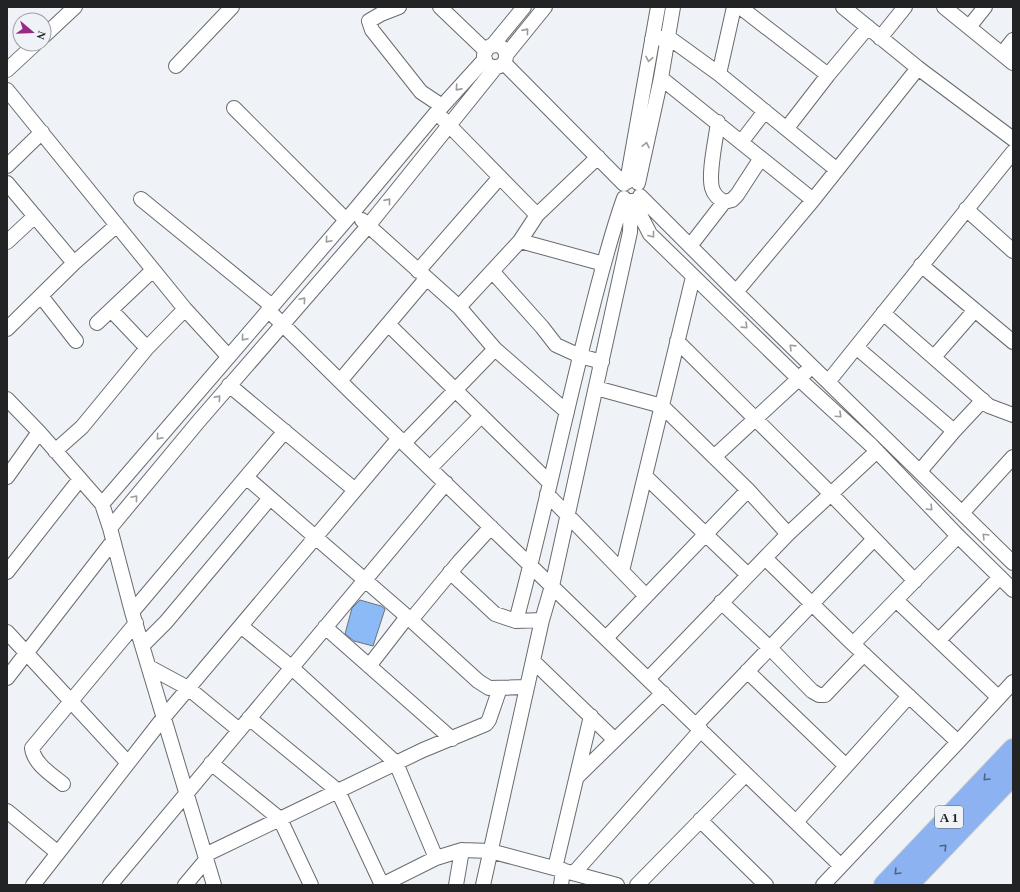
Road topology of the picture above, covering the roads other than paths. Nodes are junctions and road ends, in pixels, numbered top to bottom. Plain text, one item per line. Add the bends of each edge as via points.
1 (75, 7) edge
2 (232, 7) edge
3 (399, 7) edge
4 (440, 7) edge
5 (524, 7) edge
6 (545, 7) edge
7 (658, 7) edge
8 (673, 7) edge
9 (734, 7) edge
10 (740, 7) edge
11 (843, 7) edge
12 (905, 7) edge
13 (944, 7) edge
14 (985, 7) edge
15 (868, 27) junction
16 (969, 27) junction
17 (52, 29) edge
18 (668, 37) junction
19 (880, 38) junction
20 (652, 39) junction
21 (1013, 40) edge
22 (26, 52) edge
23 (1002, 54) junction
24 (495, 57) junction
25 (1013, 63) edge
26 (176, 66) dead end
27 (918, 68) junction
28 (7, 70) edge
29 (719, 74) junction
30 (828, 75) junction
31 (661, 78) junction
32 (7, 90) edge
33 (234, 108) dead end
34 (439, 109) junction
35 (765, 111) junction
36 (718, 122) junction
37 (450, 124) junction
38 (787, 128) junction
39 (42, 132) junction
40 (1013, 139) edge
41 (742, 141) junction
42 (1013, 152) edge
43 (598, 157) junction
44 (761, 158) junction
45 (7, 166) edge
46 (837, 170) junction
47 (500, 177) junction
48 (7, 183) edge
49 (631, 192) junction
50 (141, 199) dead end
51 (813, 200) junction
52 (724, 202) junction
53 (966, 209) junction
54 (350, 215) junction
55 (537, 215) junction
56 (35, 216) junction
57 (117, 225) junction
58 (368, 226) junction
59 (520, 241) junction
60 (7, 242) edge
61 (690, 246) junction
62 (1013, 251) edge
63 (74, 263) junction
64 (604, 264) junction
65 (922, 265) junction
66 (153, 270) junction
67 (492, 271) junction
68 (422, 275) junction
69 (693, 276) junction
70 (736, 292) junction
71 (41, 296) junction
72 (270, 308) junction
73 (459, 308) junction
74 (185, 309) junction
75 (110, 310) junction
76 (975, 310) junction
77 (883, 312) junction
78 (97, 323) dead end
79 (282, 324) junction
80 (388, 324) junction
81 (7, 329) edge
82 (76, 341) dead end
83 (677, 341) junction
84 (1013, 342) edge
85 (856, 347) junction
86 (147, 348) junction
87 (496, 348) junction
88 (228, 356) junction
89 (580, 356) junction
90 (934, 357) junction
91 (602, 362) junction
92 (813, 367) junction
93 (799, 378) junction
94 (340, 381) junction
95 (828, 382) junction
96 (229, 385) junction
97 (596, 388) junction
98 (455, 391) junction
99 (7, 399) edge
100 (983, 400) junction
101 (662, 406) junction
102 (567, 412) junction
103 (1013, 415) edge
104 (481, 416) junction
105 (755, 419) junction
106 (284, 431) junction
107 (954, 431) junction
108 (39, 432) junction
109 (882, 434) junction
110 (402, 440) junction
111 (874, 448) junction
112 (56, 451) junction
113 (557, 454) junction
114 (714, 457) junction
115 (1012, 459) edge
116 (579, 461) junction
117 (430, 468) junction
118 (920, 471) junction
119 (645, 476) junction
120 (7, 477) edge
121 (246, 477) junction
122 (80, 478) junction
123 (446, 483) junction
124 (548, 489) junction
125 (355, 490) junction
126 (748, 490) junction
127 (831, 494) junction
128 (270, 498) junction
129 (102, 504) junction
130 (962, 513) junction
131 (567, 514) junction
132 (491, 527) junction
133 (706, 534) junction
134 (788, 534) junction
135 (112, 535) junction
136 (958, 536) junction
137 (315, 537) junction
138 (874, 539) junction
139 (765, 558) junction
140 (1013, 563) edge
141 (531, 566) junction
142 (622, 571) junction
143 (7, 572) edge
144 (450, 572) junction
145 (748, 574) junction
146 (1000, 578) junction
147 (365, 580) junction
148 (915, 581) junction
149 (552, 586) junction
150 (1013, 590) edge
151 (646, 596) junction
152 (896, 600) junction
153 (721, 602) junction
154 (812, 604) junction
155 (134, 617) junction
156 (409, 618) junction
157 (542, 620) junction
158 (516, 621) junction
159 (240, 626) junction
160 (325, 627) junction
161 (7, 632) edge
162 (606, 638) junction
163 (939, 640) junction
164 (853, 644) junction
165 (143, 645) junction
166 (770, 648) junction
167 (26, 654) junction
168 (864, 654) junction
169 (533, 661) junction
170 (369, 666) junction
171 (149, 667) junction
172 (292, 667) junction
173 (748, 671) junction
174 (7, 678) edge
175 (648, 679) junction
176 (1013, 682) edge
177 (527, 687) junction
178 (188, 688) junction
179 (500, 688) junction
180 (663, 693) junction
181 (909, 696) junction
182 (998, 697) junction
183 (70, 701) junction
184 (591, 716) junction
185 (164, 717) junction
186 (249, 718) junction
187 (699, 728) junction
188 (239, 730) junction
189 (452, 739) junction
190 (615, 740) junction
191 (958, 742) junction
192 (1013, 749) edge
193 (128, 763) junction
194 (211, 763) junction
195 (396, 763) junction
196 (846, 766) junction
197 (746, 774) junction
198 (1013, 775) edge
199 (576, 777) junction
200 (63, 784) dead end
201 (338, 791) junction
202 (186, 793) junction
203 (8, 815) edge
204 (280, 819) junction
205 (700, 820) junction
206 (796, 822) junction
207 (462, 850) junction
208 (490, 850) junction
209 (58, 853) junction
210 (205, 857) junction
211 (436, 858) junction
212 (841, 866) junction
213 (564, 871) junction
214 (33, 885) edge
215 (110, 885) edge
216 (185, 885) edge
217 (214, 885) edge
218 (311, 885) edge
219 (382, 885) edge
220 (456, 885) edge
221 (483, 885) edge
222 (560, 885) edge
223 (617, 885) edge
224 (637, 885) edge
225 (766, 885) edge
226 (823, 885) edge
227 (884, 885) edge
228 (908, 885) edge

1 - 17 street
2 - 26 street
3 - 34 street via 369,21 372,30 421,92
4 - 24 street
5 - 24 street
24 -> 6 street
7 - 20 street
8 - 18 street
9 - 29 street
10 - 30 street
11 - 15 street
12 - 19 street
13 - 16 street
14 - 16 street
15 - 19 street
15 - 30 street
16 - 23 street
18 - 20 street
18 - 29 street
18 - 31 street
19 - 27 street
20 -> 49 street
21 - 23 street
22 - 28 street
23 - 25 street
24 -> 34 street
24 - 37 street
24 - 43 street
27 - 40 street
27 - 46 street
29 - 35 street
30 - 38 street
31 - 36 street
49 -> 31 street
32 - 39 street
33 - 54 street
34 - 37 street
34 - 54 street
35 - 38 street
35 - 41 street
36 - 41 street
36 - 52 street via 711,176 715,195
37 - 47 street
58 -> 37 street
38 - 46 street
39 - 45 street
39 - 57 street
41 - 44 street
42 - 53 street
43 - 49 street
43 - 55 street
44 - 51 street
44 - 52 street via 737,195 732,200
46 - 51 street
47 - 55 street
47 - 68 street
48 - 56 street
49 - 61 street
49 - 64 street via 613,229
49 -> 69 street via 650,234
49 - 91 street via 630,232
50 - 72 street
51 - 70 street
52 - 61 street
53 - 62 street
53 - 65 street
54 - 58 street
54 -> 72 street
55 - 59 street
56 - 60 street
56 - 63 street
57 - 63 street
57 - 66 street
58 - 68 street
79 -> 58 street
59 - 64 street
59 - 67 street
61 - 70 street
63 - 71 street
64 - 89 street
65 - 76 street
65 - 77 street
66 - 74 street
66 - 75 street
67 - 73 street
67 - 89 street via 556,345
68 - 73 street
68 - 80 street
69 - 83 street
69 -> 93 street
92 -> 70 street
71 - 81 street
71 - 82 street
72 - 79 street
72 -> 88 street
73 - 87 street
74 - 86 street
74 - 88 street
75 - 78 street
75 - 86 street
76 - 84 street
76 - 90 street
77 - 85 street
77 - 90 street
79 - 94 street
79 - 96 street
80 - 94 street
80 - 98 street
83 - 101 street
83 - 105 street
85 - 95 street
85 - 107 street
86 - 112 street via 82,427
87 - 98 street
87 - 102 street
88 -> 129 street
89 - 91 street
89 - 102 street
90 - 100 street
91 - 97 street
92 - 93 street
92 - 95 street
93 - 105 street
93 -> 111 street
94 - 110 street
95 - 109 street
96 - 106 street
135 -> 96 street
97 - 101 street
97 - 116 street
98 - 104 street
98 - 110 street
99 - 108 street
100 - 103 street via 989,406
100 - 107 street
101 - 114 street
101 - 119 street
102 - 113 street
104 - 117 street
104 - 124 street
105 - 114 street
105 - 127 street
106 - 121 street
106 - 125 street
107 - 118 street
108 - 112 street
108 - 120 street
109 - 111 street
109 - 118 street
110 - 117 street
110 - 125 street
111 - 127 street
111 -> 136 street
112 - 122 street
113 - 116 street
113 - 124 street
114 - 126 street
115 - 130 street
116 - 131 street
117 - 123 street
118 - 130 street
119 - 133 street
119 - 142 street
121 - 128 street
121 - 155 street
122 - 129 street
122 - 143 street
123 - 132 street
123 - 147 street
124 - 131 street
124 - 141 street
125 - 137 street
126 - 133 street
126 - 134 street
127 - 134 street
127 - 138 street
128 - 137 street
128 - 165 street via 166,622
129 - 135 street
140 -> 130 street
131 - 142 street
131 - 149 street
132 - 141 street
132 - 144 street
133 - 145 street
133 - 151 street
134 - 139 street
135 - 155 street
135 - 167 street
136 - 146 street
136 - 148 street
137 - 147 street
137 - 159 street
138 - 148 street
138 - 154 street
139 - 145 street
139 - 154 street
141 - 149 street
141 - 158 street
142 - 151 street
144 - 156 street
144 - 158 street via 495,614
145 - 153 street
146 - 150 street
146 - 163 street
147 - 156 street
147 - 160 street
148 - 152 street
149 - 157 street
149 - 162 street
151 - 162 street
152 - 163 street
152 - 164 street
153 - 166 street
153 - 175 street
154 - 164 street
154 - 166 street
155 - 165 street
155 - 183 street
156 - 170 street
156 - 179 street via 478,681 489,688
157 - 158 street
157 - 169 street
159 - 172 street
159 - 178 street
160 - 170 street
160 - 172 street
161 - 167 street
162 - 175 street
163 - 182 street
164 - 168 street
165 - 171 street
166 - 168 street via 819,695 826,695
166 - 173 street
167 - 174 street
167 - 183 street
168 - 181 street
169 - 177 street
169 - 184 street
170 - 189 street
171 - 178 street
171 - 185 street
172 - 186 street
172 - 195 street
173 - 187 street
173 - 196 street
175 - 180 street
176 - 182 street
177 - 179 street
177 - 208 street
178 - 185 street
178 - 188 street
179 - 189 street via 486,724
180 - 187 street
180 - 190 street
181 - 191 street
181 - 196 street
182 - 191 street
183 - 193 street
183 - 200 street via 32,748 37,762
184 - 190 street
184 - 199 street
185 - 193 street
185 - 202 street
186 - 188 street
186 - 201 street
187 - 197 street
187 - 213 street
188 - 194 street
189 - 195 street
190 - 199 street
191 - 212 street
192 -> 227 highway, A 1
193 - 209 street
194 - 202 street
194 - 204 street
195 - 201 street
195 - 211 street
196 - 206 street
197 - 205 street
197 - 206 street
228 -> 198 highway, A 1
199 - 213 street
201 - 204 street
201 - 219 street
202 - 210 street
202 - 215 street
203 - 209 street
204 - 210 street
204 - 218 street
205 - 224 street
205 - 225 street
206 - 212 street
207 - 208 street
207 - 211 street
207 - 220 street
208 - 213 street
208 - 221 street
209 - 214 street
210 - 216 street
210 - 217 street
211 - 219 street
212 - 226 street
213 - 222 street
213 - 223 street

